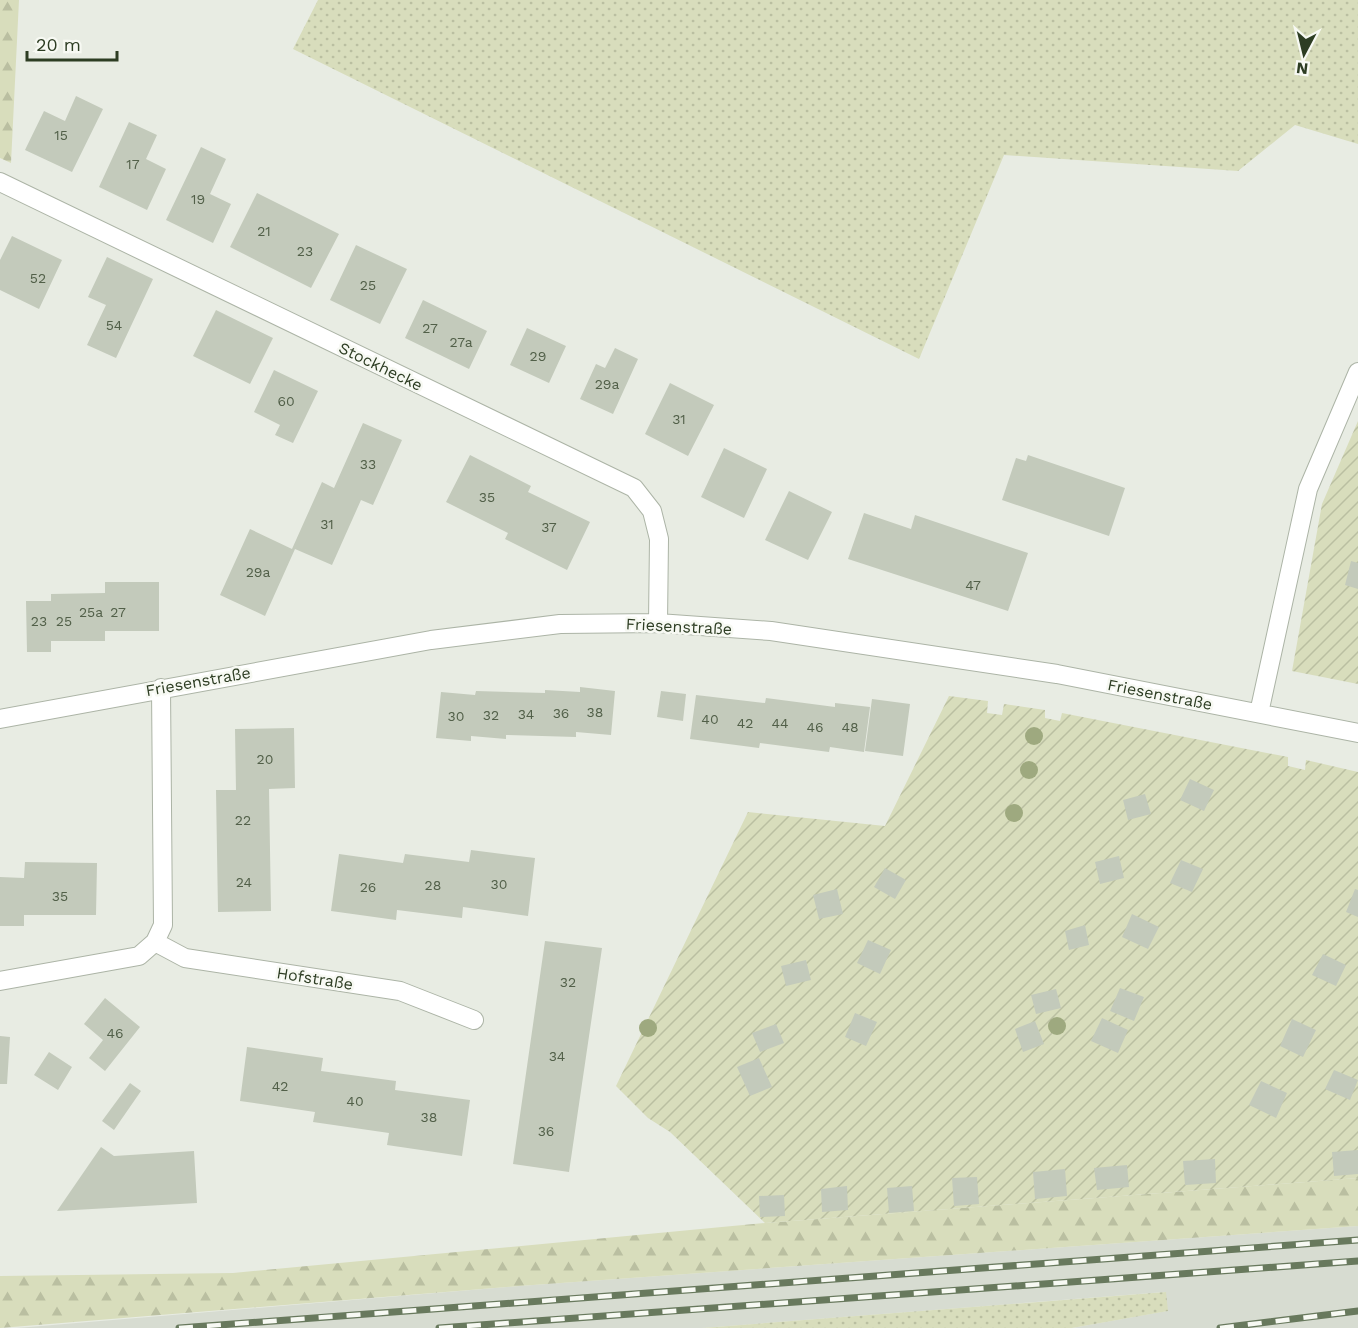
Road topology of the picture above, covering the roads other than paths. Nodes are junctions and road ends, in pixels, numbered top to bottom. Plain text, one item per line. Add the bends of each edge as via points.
1 (0, 182) edge
2 (1358, 372) edge
3 (658, 622) junction
4 (161, 688) junction
5 (1259, 713) junction
6 (0, 719) edge
7 (1358, 733) edge
8 (155, 942) junction
9 (0, 981) edge
10 (474, 1020) dead end

1 - 3 street, Stockhecke via 634,488 652,512 658,539
2 - 5 street via 1308,489
3 - 4 street, Friesenstraße via 560,624 432,640
3 - 5 street, Friesenstraße via 771,632 1034,671
4 - 6 street, Friesenstraße
4 - 8 street via 163,925
5 - 7 street, Friesenstraße
8 - 9 street via 139,956
8 - 10 street, Hofstraße via 185,958 400,990

